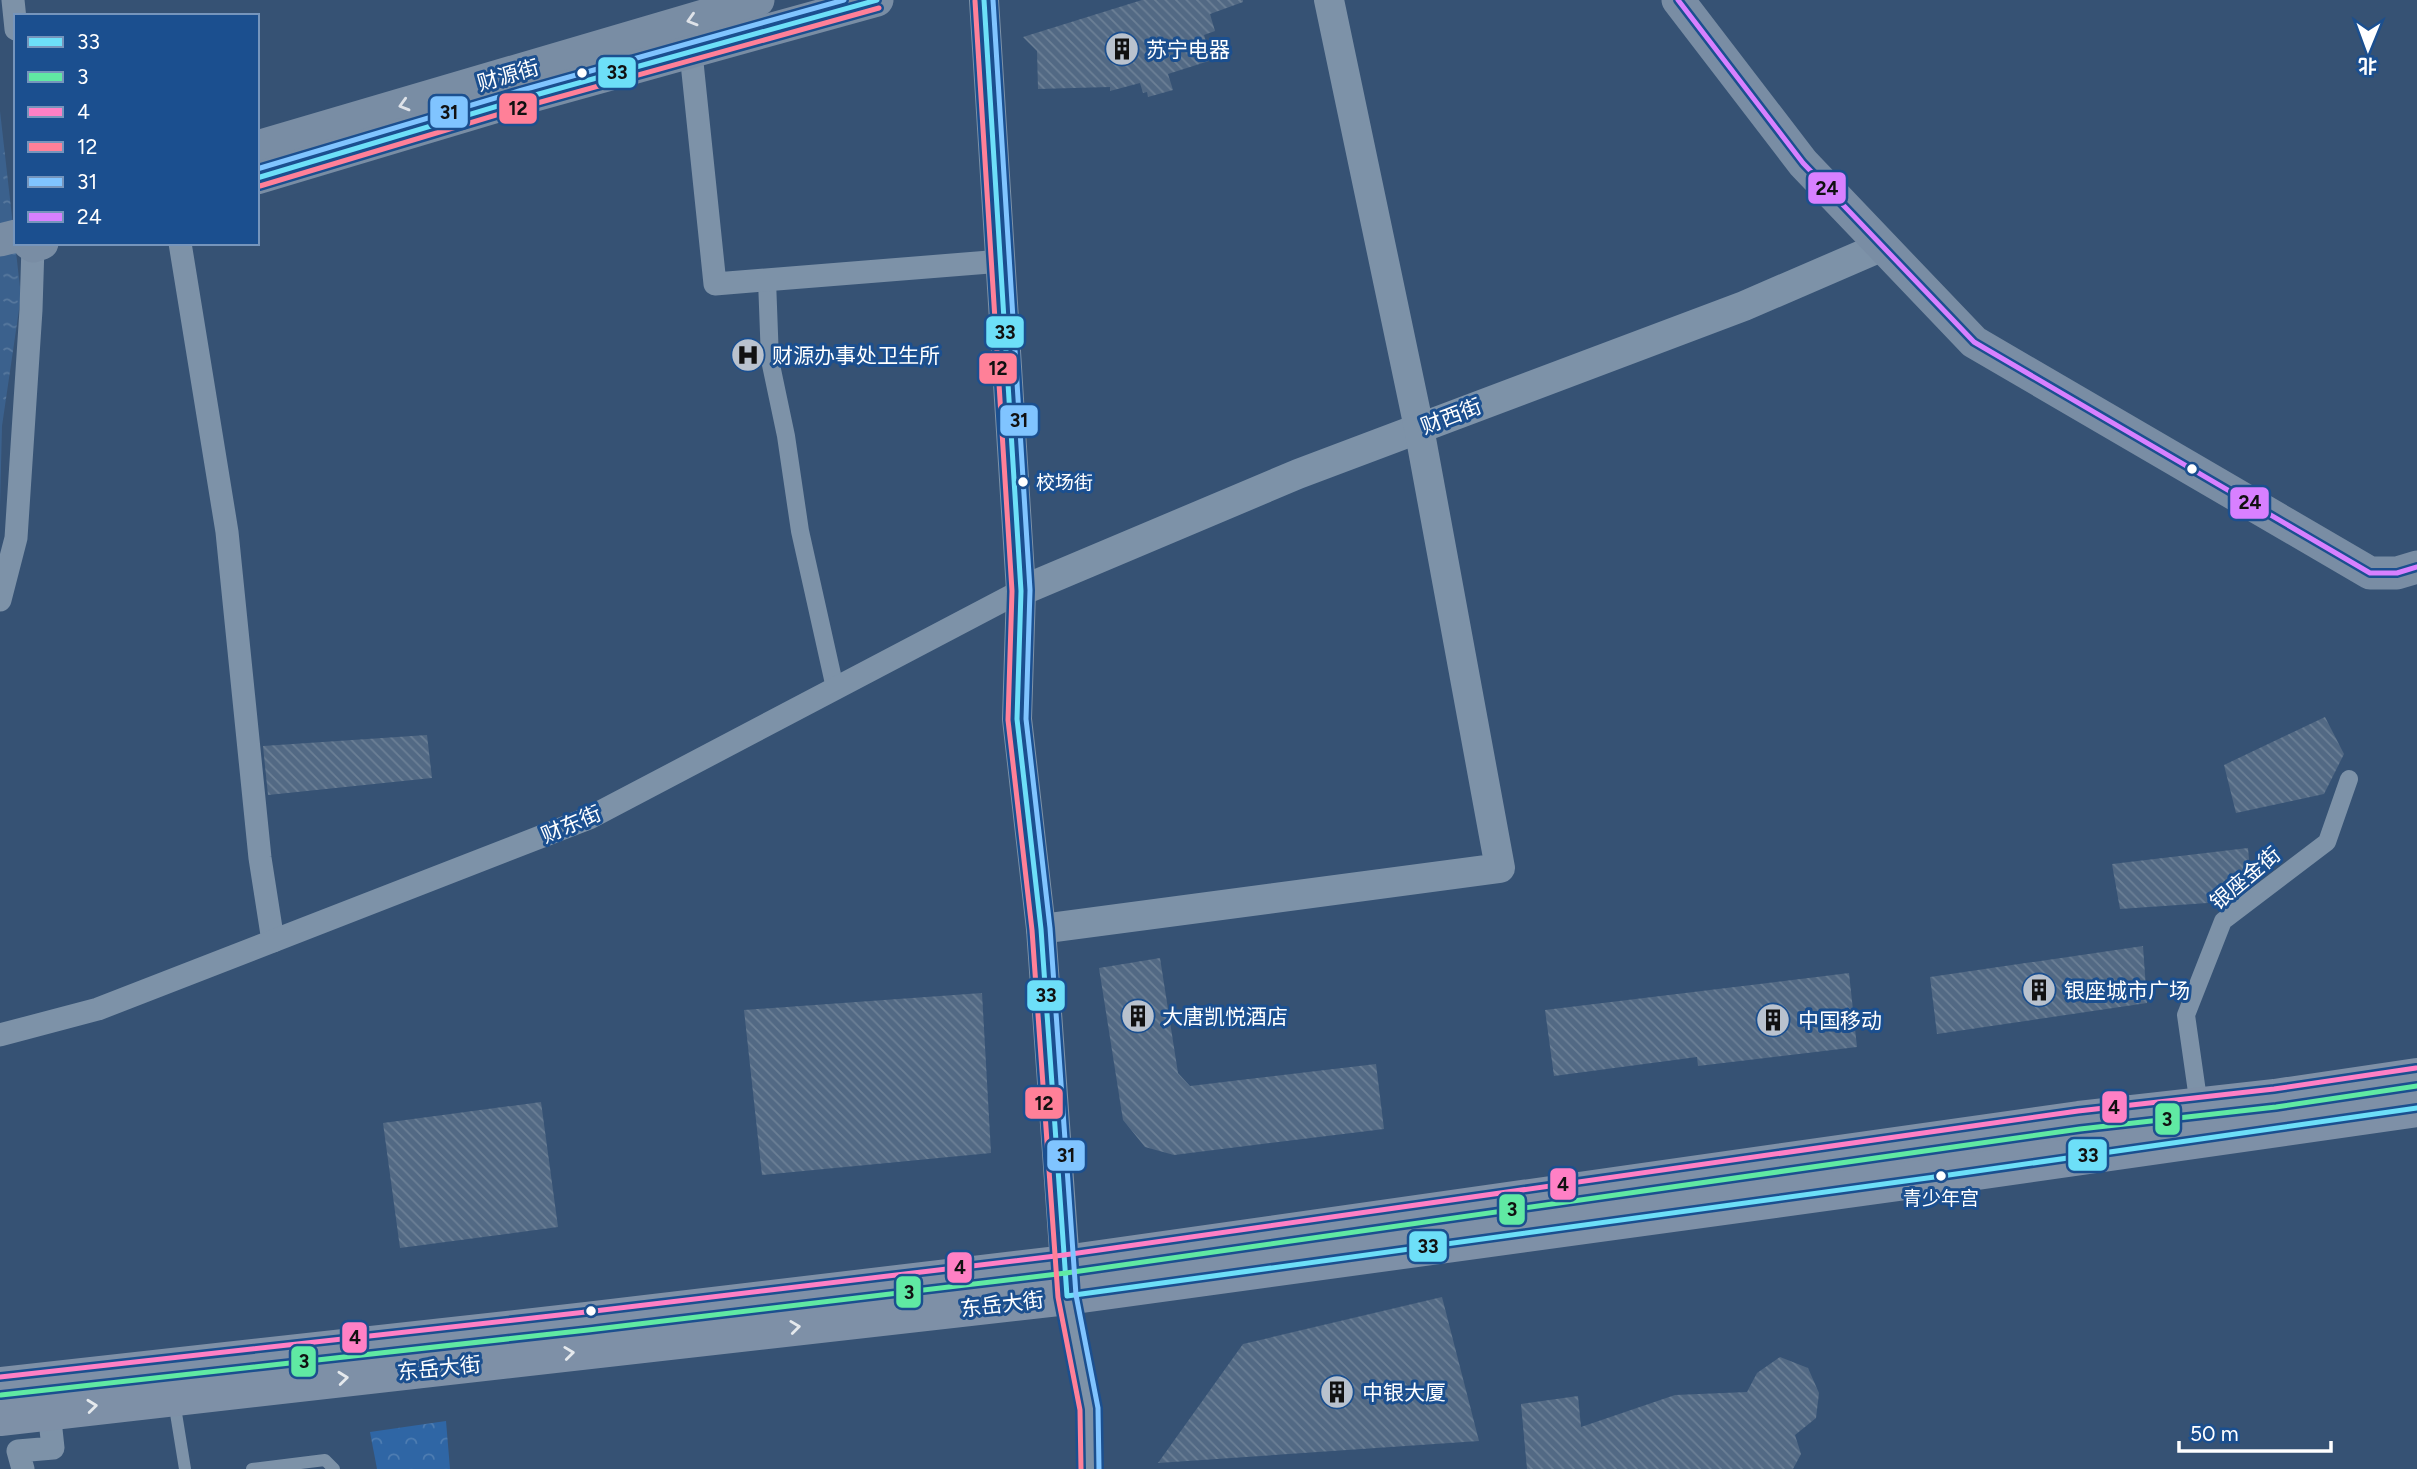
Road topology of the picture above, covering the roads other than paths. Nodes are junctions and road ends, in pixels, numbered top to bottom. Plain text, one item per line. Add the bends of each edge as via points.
1 (758, 0) edge
2 (877, 0) edge
3 (985, 0) edge
4 (1329, 0) edge
5 (1678, 0) edge
6 (691, 53) junction
7 (259, 146) edge
8 (259, 177) edge
9 (30, 245) edge
10 (180, 245) edge
11 (1882, 246) junction
12 (1002, 261) junction
13 (767, 280) junction
14 (1419, 428) junction
15 (2417, 567) edge
16 (1021, 591) junction
17 (0, 600) edge
18 (835, 688) junction
19 (2348, 779) dead end
20 (1041, 929) junction
21 (273, 941) junction
22 (0, 1035) edge
23 (2417, 1077) edge
24 (2199, 1106) junction
25 (2417, 1108) edge
26 (1066, 1280) junction
27 (0, 1387) edge
28 (174, 1397) junction
29 (49, 1410) junction
30 (0, 1417) edge
31 (23, 1469) edge
32 (185, 1469) edge
33 (252, 1469) edge
34 (334, 1469) edge
35 (1090, 1469) edge

1 -> 7 main road, 财源街
2 - 6 main road, 财源街
3 - 12 street
4 - 14 street
5 - 11 main road via 1804,163
6 - 8 main road, 财源街
6 - 13 street via 715,284
9 - 17 street via 31,310 16,538
10 - 21 street via 227,531 260,858
11 - 14 street, 财西街 via 1744,306
11 - 15 main road via 1974,342 2370,573
12 - 13 street
12 - 16 street
13 - 18 street via 770,360 800,531
14 - 16 street, 财西街
14 - 20 street via 1500,868
16 - 18 street, 财东街
16 - 20 street via 1017,719
18 - 21 street, 财东街 via 589,818
19 - 24 street, 银座金街 via 2327,842 2223,920 2186,1015
20 - 26 street
21 - 22 street, 财东街 via 98,1009
23 - 24 highway, 东岳大街
24 - 26 highway, 东岳大街 via 2038,1126
25 - 26 highway, 东岳大街 via 1901,1182
26 - 27 highway, 东岳大街 via 587,1321
28 -> 26 highway, 东岳大街
26 - 35 street via 1088,1409
29 -> 28 highway, 东岳大街
28 - 32 lane
29 - 30 highway, 东岳大街
29 - 31 street via 53,1448 18,1451
33 - 34 lane via 325,1460

